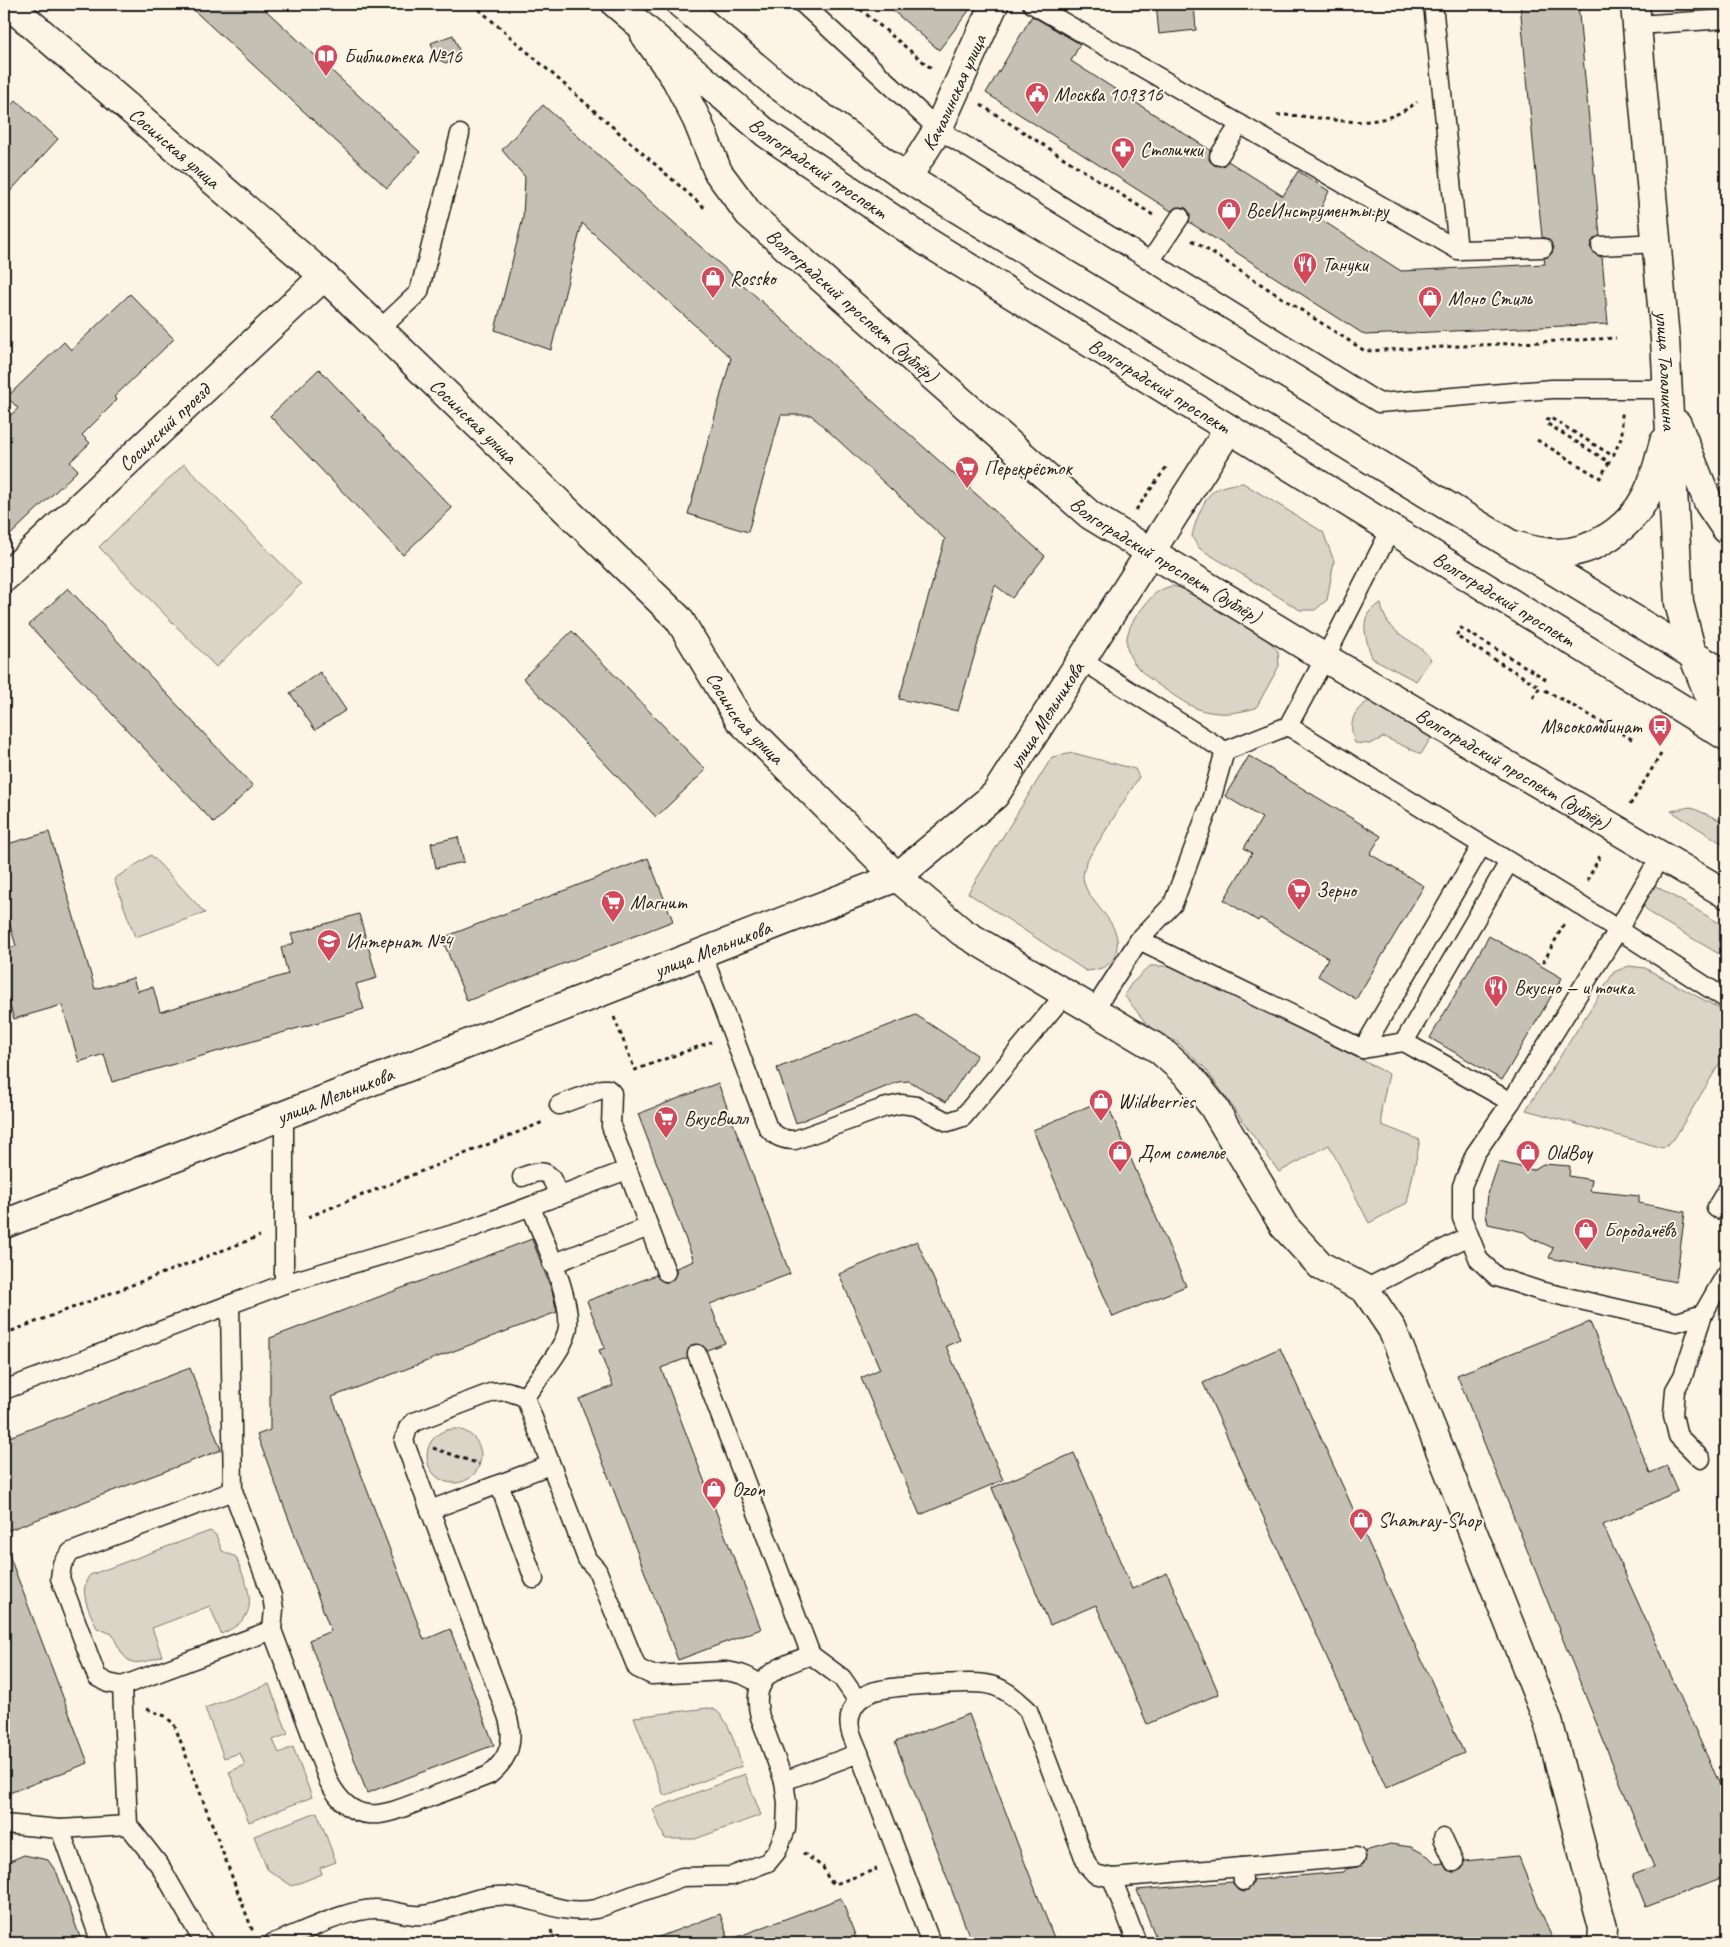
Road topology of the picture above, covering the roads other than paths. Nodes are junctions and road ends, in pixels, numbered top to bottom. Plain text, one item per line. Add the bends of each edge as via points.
1 (681, 4) edge
2 (803, 4) edge
3 (994, 4) edge
4 (1032, 4) edge
5 (1433, 4) edge
6 (7, 5) edge
7 (624, 11) edge
8 (1636, 14) edge
9 (1726, 19) edge
10 (1240, 124) junction
11 (938, 129) junction
12 (460, 134) dead end
13 (1220, 156) dead end
14 (907, 178) junction
15 (1177, 223) road end
16 (1657, 243) junction
17 (1601, 246) dead end
18 (1543, 248) dead end
19 (1458, 250) junction
20 (1151, 260) junction
21 (324, 276) junction
22 (380, 329) junction
23 (1668, 406) junction
24 (1229, 430) junction
25 (1391, 529) junction
26 (1726, 529) edge
27 (1511, 544) junction
28 (1150, 554) junction
29 (4, 578) edge
30 (1692, 653) junction
31 (1325, 658) junction
32 (1082, 660) junction
33 (1726, 675) edge
34 (1288, 726) junction
35 (1726, 728) edge
36 (1726, 736) edge
37 (1225, 751) junction
38 (1482, 845) junction
39 (1661, 855) junction
40 (1509, 862) junction
41 (897, 877) junction
42 (1726, 894) edge
43 (1618, 930) junction
44 (1139, 940) junction
45 (702, 953) junction
46 (1066, 993) junction
47 (1726, 999) edge
48 (1094, 1010) junction
49 (1404, 1042) junction
50 (1363, 1049) junction
51 (1511, 1102) junction
52 (559, 1105) dead end
53 (284, 1115) junction
54 (627, 1170) junction
55 (522, 1177) dead end
56 (1726, 1191) edge
57 (559, 1196) junction
58 (530, 1207) junction
59 (1726, 1212) edge
60 (4, 1224) edge
61 (649, 1227) junction
62 (1469, 1236) junction
63 (552, 1264) junction
64 (666, 1272) dead end
65 (1726, 1274) edge
66 (284, 1284) junction
67 (1365, 1289) junction
68 (230, 1305) junction
69 (1703, 1314) junction
70 (697, 1354) dead end
71 (4, 1390) edge
72 (525, 1397) junction
73 (1701, 1459) dead end
74 (550, 1465) junction
75 (499, 1484) junction
76 (233, 1491) junction
77 (430, 1510) junction
78 (534, 1578) dead end
79 (272, 1630) junction
80 (811, 1655) junction
81 (761, 1686) junction
82 (122, 1694) junction
83 (858, 1701) junction
84 (859, 1753) junction
85 (784, 1781) junction
86 (4, 1824) edge
87 (128, 1825) junction
88 (60, 1829) junction
89 (1443, 1838) dead end
90 (1356, 1857) dead end
91 (1454, 1862) dead end
92 (1112, 1878) junction
93 (101, 1943) edge
94 (204, 1943) edge
95 (273, 1943) edge
96 (931, 1943) edge
97 (1137, 1943) edge
98 (1602, 1943) edge

1 - 14 street, Волгоградский проспект via 776,84
2 - 11 lane
3 - 11 street, Качалинская улица
4 - 10 lane
5 - 19 lane
6 - 21 street, Сосинская улица
7 - 24 street, Волгоградский проспект via 767,134 1000,289
7 - 28 street, Волгоградский проспект (дублёр) via 676,79 718,172 749,214 1090,516
8 - 9 lane
8 - 16 street, улица Талалихина
10 - 13 lane
10 - 19 lane
11 - 14 street, Качалинская улица
11 - 20 lane
12 - 22 lane via 418,292
14 - 27 street, Волгоградский проспект
15 - 20 lane
16 - 17 lane
16 - 23 street, улица Талалихина
18 - 19 lane
20 - 23 lane via 1379,403 1552,389 1622,391
21 - 22 street, Сосинская улица
21 - 29 street, Сосинский проезд
22 - 41 street, Сосинская улица via 679,619 739,719
23 - 26 street via 1709,504
23 - 27 street via 1651,484 1636,513 1616,533 1594,546 1573,552 1545,553
23 - 30 street, улица Талалихина via 1679,603
24 - 25 street, Волгоградский проспект
24 - 28 street, улица Мельникова
25 - 31 lane
25 - 36 street, Волгоградский проспект
27 - 30 street, Волгоградский проспект
28 - 31 street, Волгоградский проспект (дублёр)
28 - 32 street, улица Мельникова
30 - 33 street, Волгоградский проспект
30 - 35 street, улица Талалихина
31 - 34 lane
31 - 39 street, Волгоградский проспект (дублёр)
32 - 37 lane
32 - 41 street, улица Мельникова via 995,795
34 - 37 lane
34 - 38 lane
37 - 44 lane via 1210,807 1173,904
38 - 40 lane
38 - 50 lane
39 - 42 street, Волгоградский проспект (дублёр)
39 - 43 lane
40 - 43 lane
40 - 49 lane
41 - 45 street, улица Мельникова
41 - 46 street, Сосинская улица via 962,932
43 - 47 lane
43 - 51 lane
44 - 48 lane
44 - 50 lane
45 - 46 lane via 768,1128 779,1138 795,1140 901,1104 916,1106 948,1122 963,1117
45 - 53 street, улица Мельникова
46 - 48 street, Сосинская улица
48 - 67 street, Сосинская улица via 1160,1050 1189,1076 1214,1106 1284,1226 1321,1266
49 - 50 lane
49 - 51 lane
51 - 62 lane via 1475,1154 1462,1186 1462,1218
52 - 54 lane via 602,1089 610,1090 613,1096 611,1126
53 - 60 street, улица Мельникова
53 - 66 lane
54 - 57 lane
54 - 61 lane
55 - 57 lane via 536,1171 545,1172 552,1176
56 - 59 lane via 1716,1208
57 - 58 lane
58 - 63 lane
58 - 66 lane via 464,1232
61 - 63 lane
61 - 64 lane
62 - 67 lane
62 - 69 lane via 1478,1260 1497,1277 1677,1322
63 - 72 lane via 566,1301 567,1332
65 - 69 lane
66 - 68 lane
67 - 98 street via 1392,1329 1548,1721 1603,1928
68 - 71 lane
68 - 76 lane
69 - 73 lane via 1683,1376 1675,1390 1673,1415 1678,1436
70 - 80 lane
72 - 74 lane
72 - 77 lane via 507,1391 493,1392 414,1422 408,1428 404,1438 407,1450
74 - 75 lane
74 - 81 lane via 586,1559 598,1570 636,1668 652,1675 737,1672
75 - 77 lane
75 - 78 lane
76 - 79 lane via 272,1596
76 - 82 lane via 71,1552 62,1564 62,1585 97,1677
77 - 79 lane via 511,1727 506,1756 490,1775 385,1815 366,1814 351,1808 329,1782
79 - 82 lane
80 - 81 lane via 777,1668
80 - 83 lane via 836,1673
81 - 85 lane via 758,1708
82 - 87 lane
83 - 84 lane via 850,1713 849,1728
83 - 92 lane via 884,1690 965,1683 986,1684 1012,1694 1028,1710 1087,1864 1095,1874
84 - 85 lane via 824,1773
84 - 96 lane
85 - 95 lane via 787,1819 783,1841 768,1862 732,1876 682,1877 583,1911 563,1910 523,1898 491,1896 474,1898 422,1915 384,1909 366,1910
86 - 88 lane
87 - 88 lane
87 - 94 lane via 160,1866
88 - 93 lane
89 - 91 lane
90 - 92 lane via 1243,1874
92 - 97 lane

